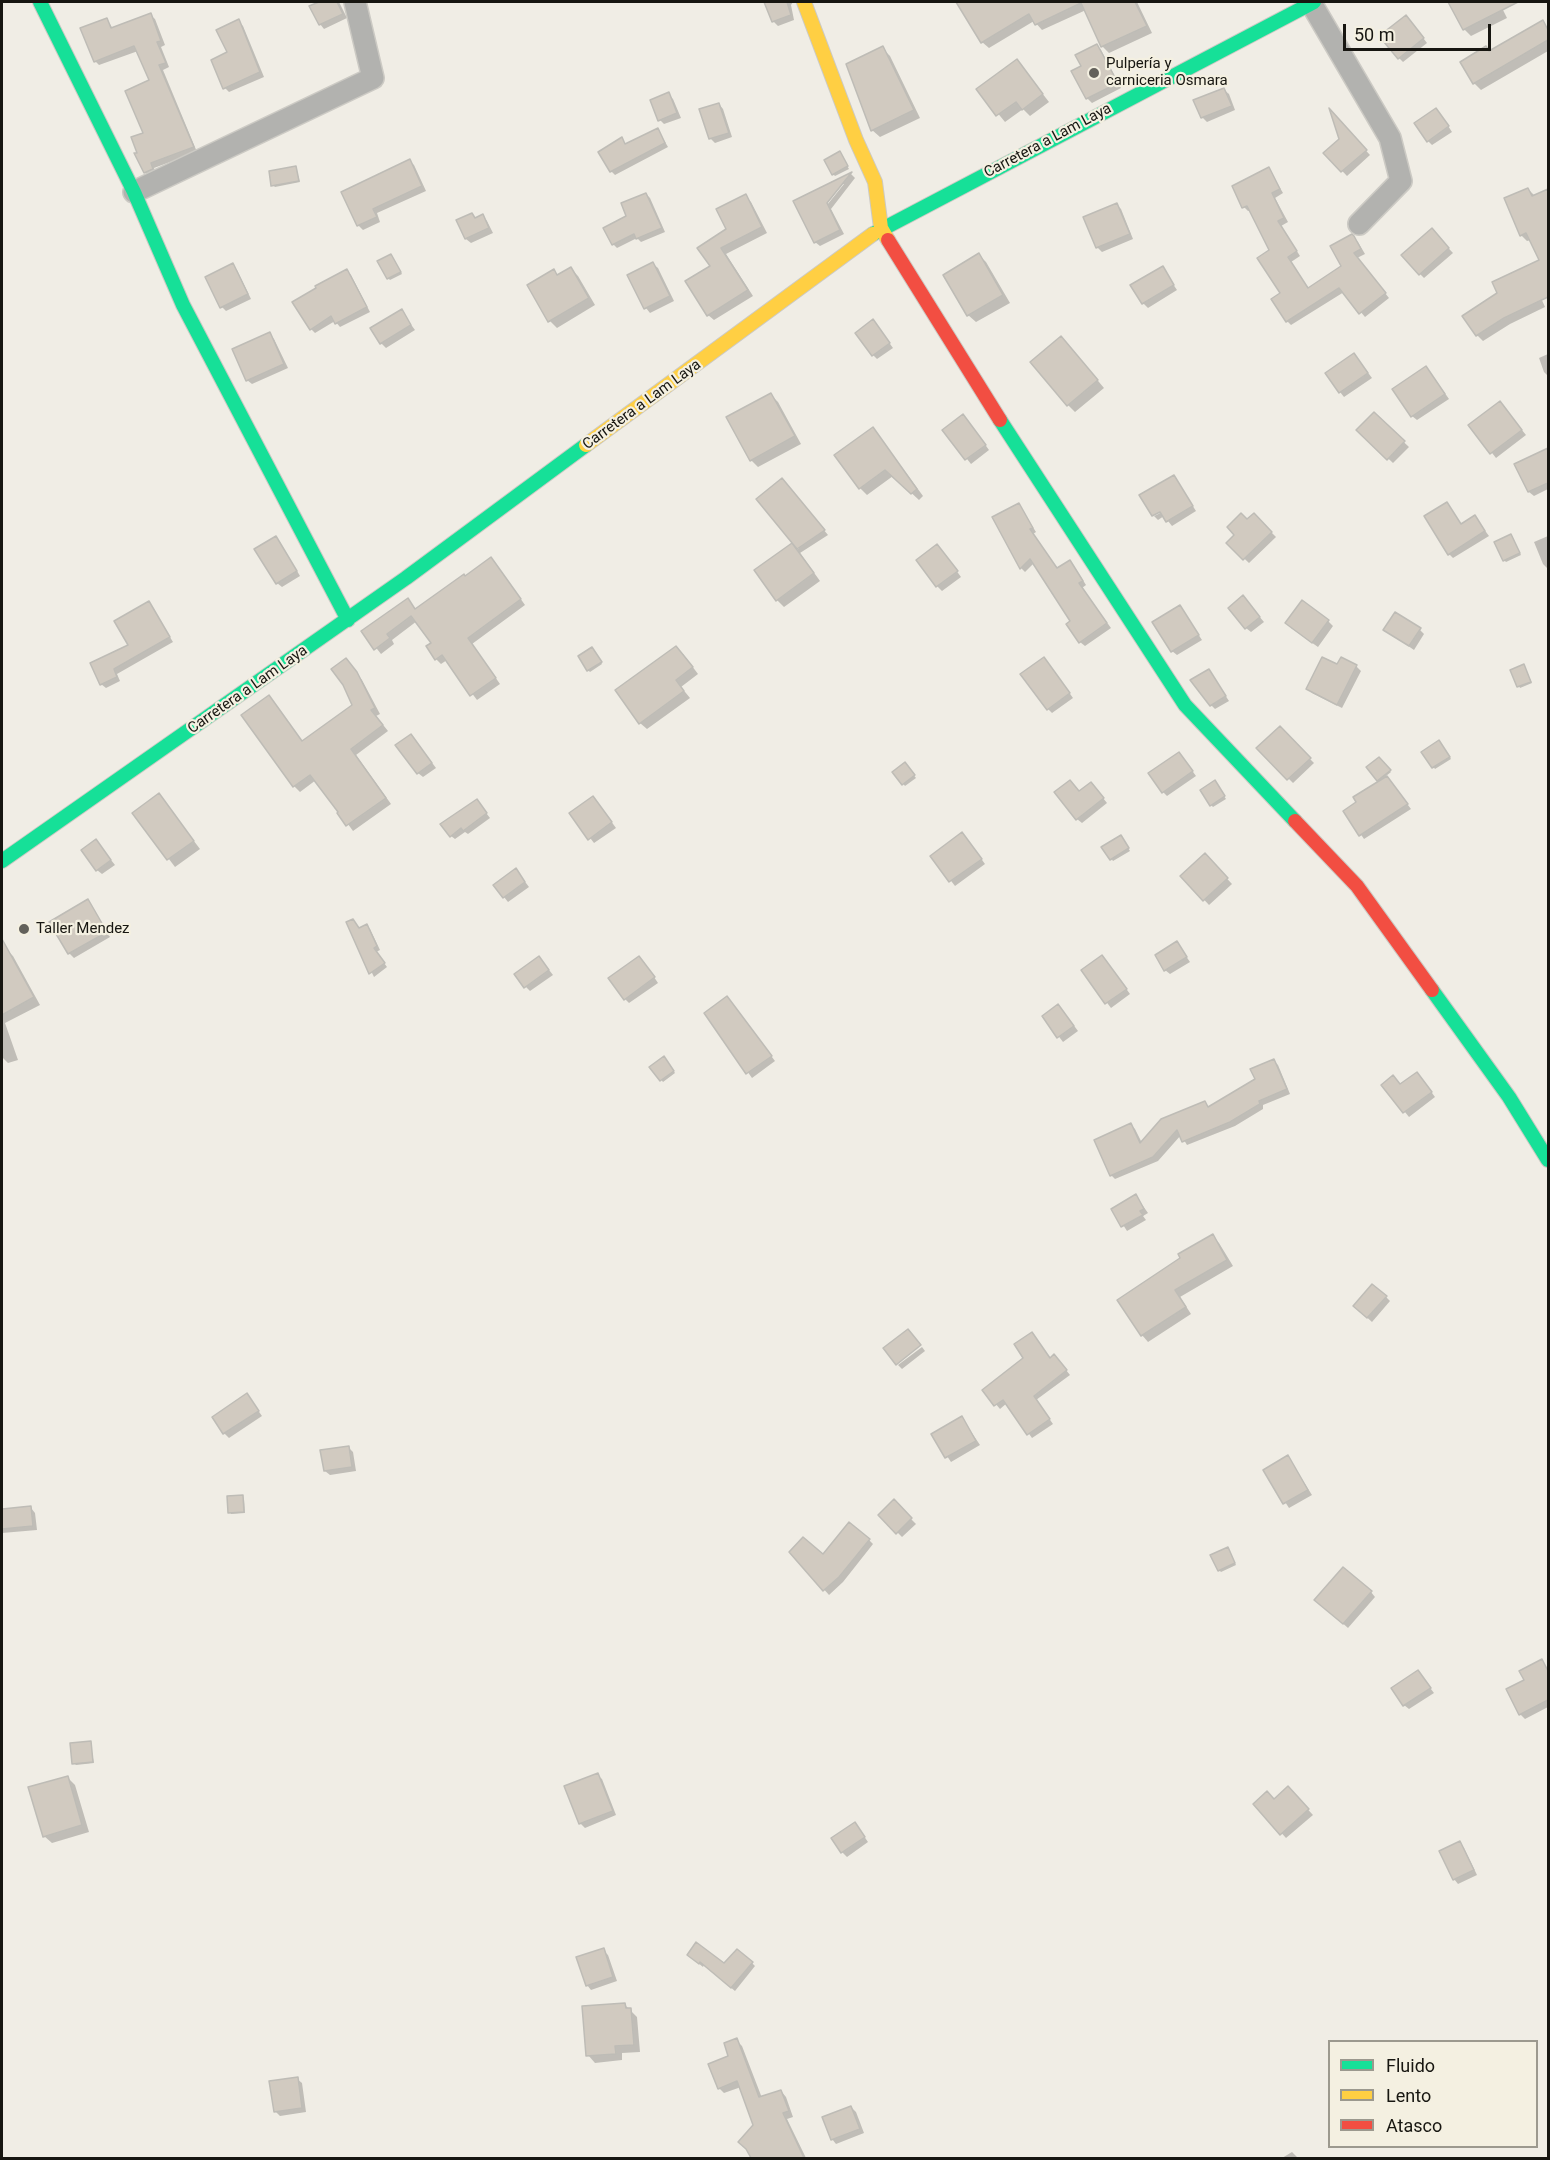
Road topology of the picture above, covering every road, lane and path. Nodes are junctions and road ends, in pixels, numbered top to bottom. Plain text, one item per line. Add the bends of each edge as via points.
1 (40, 2) edge
2 (355, 2) edge
3 (804, 2) edge
4 (1312, 2) edge
5 (134, 192) junction
6 (1359, 224) dead end
7 (882, 228) junction
8 (348, 620) junction
9 (2, 861) edge
10 (1548, 1160) edge

1 - 5 street
2 - 5 street via 373,78
3 - 7 street via 875,182
4 - 6 street via 1390,138 1401,181
4 - 7 street, Carretera a Lam Laya
5 - 8 street via 183,305
7 - 8 street, Carretera a Lam Laya
7 - 10 street via 1004,427 1185,705 1357,886 1509,1097
8 - 9 street, Carretera a Lam Laya

